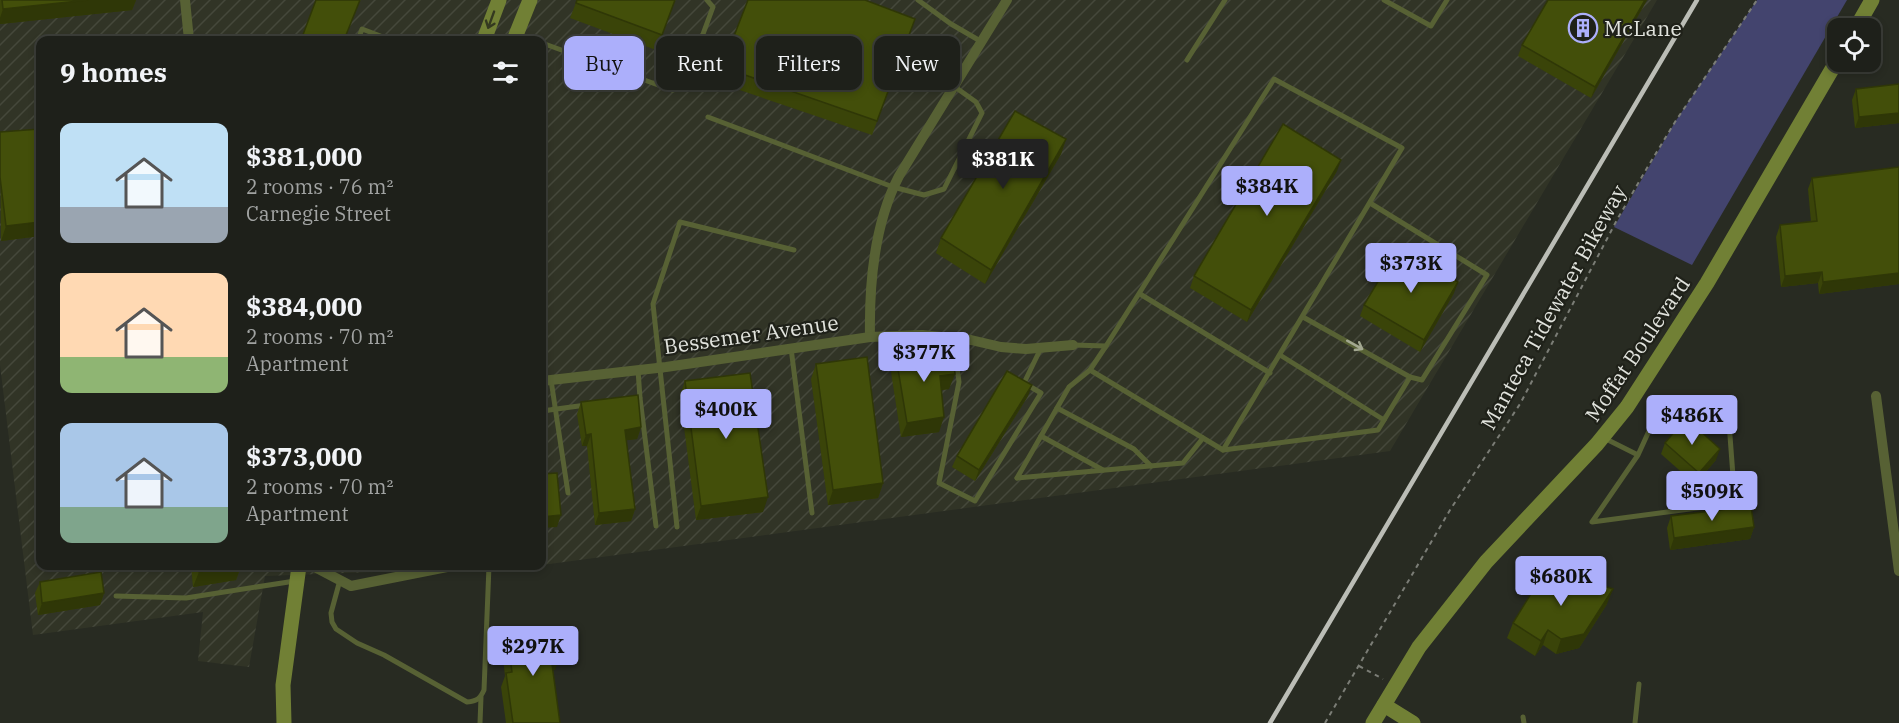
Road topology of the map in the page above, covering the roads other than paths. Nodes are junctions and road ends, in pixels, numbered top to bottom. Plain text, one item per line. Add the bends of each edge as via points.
1 (185, 0) edge
2 (499, 0) edge
3 (530, 0) edge
4 (707, 0) edge
5 (918, 0) edge
6 (1007, 0) edge
7 (1225, 0) edge
8 (1384, 0) edge
9 (1447, 0) edge
10 (1872, 0) edge
11 (1862, 18) edge
12 (189, 36) edge
13 (359, 36) edge
14 (380, 36) edge
15 (486, 36) edge
16 (515, 36) edge
17 (982, 42) junction
18 (546, 44) edge
19 (1187, 60) dead end
20 (1830, 72) edge
21 (960, 79) edge
22 (953, 90) edge
23 (959, 90) edge
24 (708, 117) dead end
25 (893, 187) junction
26 (1370, 203) junction
27 (794, 250) dead end
28 (1140, 294) junction
29 (1304, 317) junction
30 (870, 337) junction
31 (953, 338) junction
32 (1073, 345) joint
33 (1106, 346) junction
34 (791, 348) junction
35 (1041, 348) junction
36 (1280, 355) junction
37 (659, 367) junction
38 (638, 370) junction
39 (1090, 370) junction
40 (1270, 373) junction
41 (1410, 377) junction
42 (546, 381) edge
43 (1876, 396) dead end
44 (640, 398) junction
45 (630, 399) edge
46 (598, 404) edge
47 (1057, 408) junction
48 (556, 409) junction
49 (546, 410) edge
50 (1384, 420) junction
51 (1041, 436) junction
52 (1603, 437) junction
53 (1203, 438) junction
54 (1223, 450) junction
55 (1638, 455) junction
56 (1151, 466) junction
57 (1103, 470) junction
58 (568, 493) dead end
59 (1895, 512) edge
60 (812, 513) dead end
61 (656, 526) dead end
62 (677, 527) dead end
63 (321, 570) edge
64 (432, 570) edge
65 (489, 570) edge
66 (1899, 571) edge
67 (298, 573) edge
68 (340, 580) junction
69 (116, 596) dead end
70 (1639, 684) dead end
71 (481, 697) junction
72 (1383, 705) junction
73 (284, 723) edge
74 (480, 723) edge
75 (1373, 723) edge
76 (1413, 723) edge
77 (1635, 723) edge

1 - 12 street
2 -> 15 main road
3 - 16 main road
4 - 18 lane via 713,7 683,88 672,90
5 - 17 lane
6 - 17 street
7 - 19 lane
8 - 9 lane via 1431,26
10 - 11 main road
13 - 14 lane via 362,29
17 - 21 street
20 - 52 main road, Moffat Boulevard via 1707,283 1627,407
22 - 25 street
23 - 25 lane via 976,102 982,113 944,189 924,195
24 - 25 lane
25 - 30 street via 878,240 869,301
26 - 28 lane via 1402,148 1274,79
26 - 29 lane
26 - 41 lane via 1487,276 1422,380
27 - 37 lane via 680,222 653,304
28 - 33 lane
28 - 40 lane
29 - 36 lane
29 -> 41 lane
30 - 31 street, Bessemer Avenue
30 - 34 street, Bessemer Avenue
31 - 35 street, Bessemer Avenue via 1001,347
31 - 35 lane via 959,382 939,483 975,501 1041,393 1024,383
32 - 33 lane
32 - 35 street, Bessemer Avenue
33 - 39 lane
34 - 37 street, Bessemer Avenue
34 - 60 lane
36 - 40 lane
36 - 50 lane
37 - 38 street, Bessemer Avenue
37 - 62 lane
38 - 42 street, Bessemer Avenue
38 - 44 lane
39 - 47 lane via 1070,387
39 - 53 lane
40 - 54 lane
41 - 50 lane
42 - 48 lane
43 - 59 street
44 - 45 lane
44 - 61 lane
46 - 48 lane
47 - 51 lane
47 - 56 lane via 1134,449
48 - 49 lane
48 - 58 lane
50 - 54 lane via 1378,430
51 - 57 lane
51 - 57 lane via 1017,478
52 - 55 lane
52 - 72 main road, Moffat Boulevard via 1486,561 1419,647
53 - 54 lane
53 - 56 lane via 1183,463
55 - 55 lane via 1592,522 1736,503 1728,410 1654,420
56 - 57 lane
59 - 66 street
63 - 68 street
64 - 68 street via 351,586
65 - 71 lane
67 - 69 lane via 186,598
67 - 73 main road via 283,685
68 - 71 lane via 331,613 336,629 467,702
70 - 77 lane
71 - 74 lane
72 - 75 main road, Moffat Boulevard
72 - 76 main road

